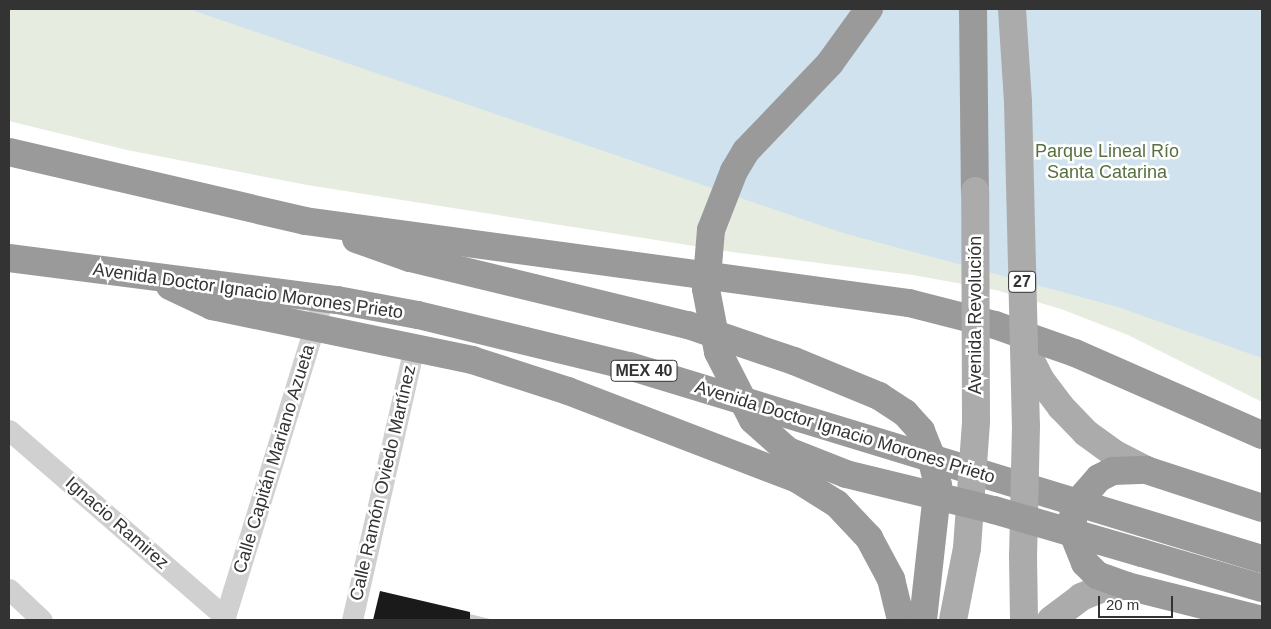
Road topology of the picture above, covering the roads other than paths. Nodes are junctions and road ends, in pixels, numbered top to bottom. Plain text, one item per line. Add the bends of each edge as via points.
1 (869, 9) edge
2 (961, 9) edge
3 (972, 9) edge
4 (1012, 9) edge
5 (9, 152) edge
6 (975, 191) junction
7 (305, 221) junction
8 (9, 258) edge
9 (149, 275) junction
10 (323, 298) junction
11 (315, 325) junction
12 (414, 346) junction
13 (1024, 348) junction
14 (9, 430) edge
15 (1262, 435) edge
16 (1146, 470) junction
17 (1262, 508) edge
18 (1262, 559) edge
19 (1127, 586) junction
20 (1262, 588) edge
21 (9, 589) edge
22 (224, 619) edge
23 (42, 620) edge
24 (352, 620) edge
25 (901, 620) edge
26 (923, 620) edge
27 (953, 620) edge
28 (1024, 620) edge
29 (1051, 620) edge
30 (1262, 620) edge

1 - 20 highway, bridge via 830,63 746,151 718,208 708,250 706,289 718,352 753,420 788,451 846,474 994,510
2 - 6 main road, Avenida Revolución
3 - 6 highway
4 - 13 main road, 27, bridge via 1018,102
5 - 7 highway
6 - 27 main road, Avenida Revolución, bridge via 976,422 967,548
7 - 15 highway via 909,304 995,325 1075,353
7 - 26 highway, bridge via 410,258 688,325 794,361 879,396 905,413 921,431 938,485
8 - 9 highway, Avenida Doctor Ignacio Morones Prieto / MEX 40
9 - 10 highway, Avenida Doctor Ignacio Morones Prieto / MEX 40
9 - 11 highway via 212,306
10 - 11 street, Calle Capitán Mariano Azueta
10 - 18 highway, Avenida Doctor Ignacio Morones Prieto / MEX 40 via 418,315 630,366
11 - 12 highway
11 - 22 street, Calle Capitán Mariano Azueta
12 - 24 street, Calle Ramón Oviedo Martínez
12 - 25 highway via 472,360 568,391 818,490 869,538 891,580
13 - 16 main road, bridge via 1040,379 1080,426 1115,454
13 - 28 main road, 27, bridge
14 - 22 street, Ignacio Ramirez
16 - 17 highway
16 - 19 highway, bridge via 1113,471 1099,478 1086,488 1073,517 1077,549 1085,563 1097,575
19 - 29 main road via 1103,588 1081,597
19 - 30 highway
21 - 23 street

